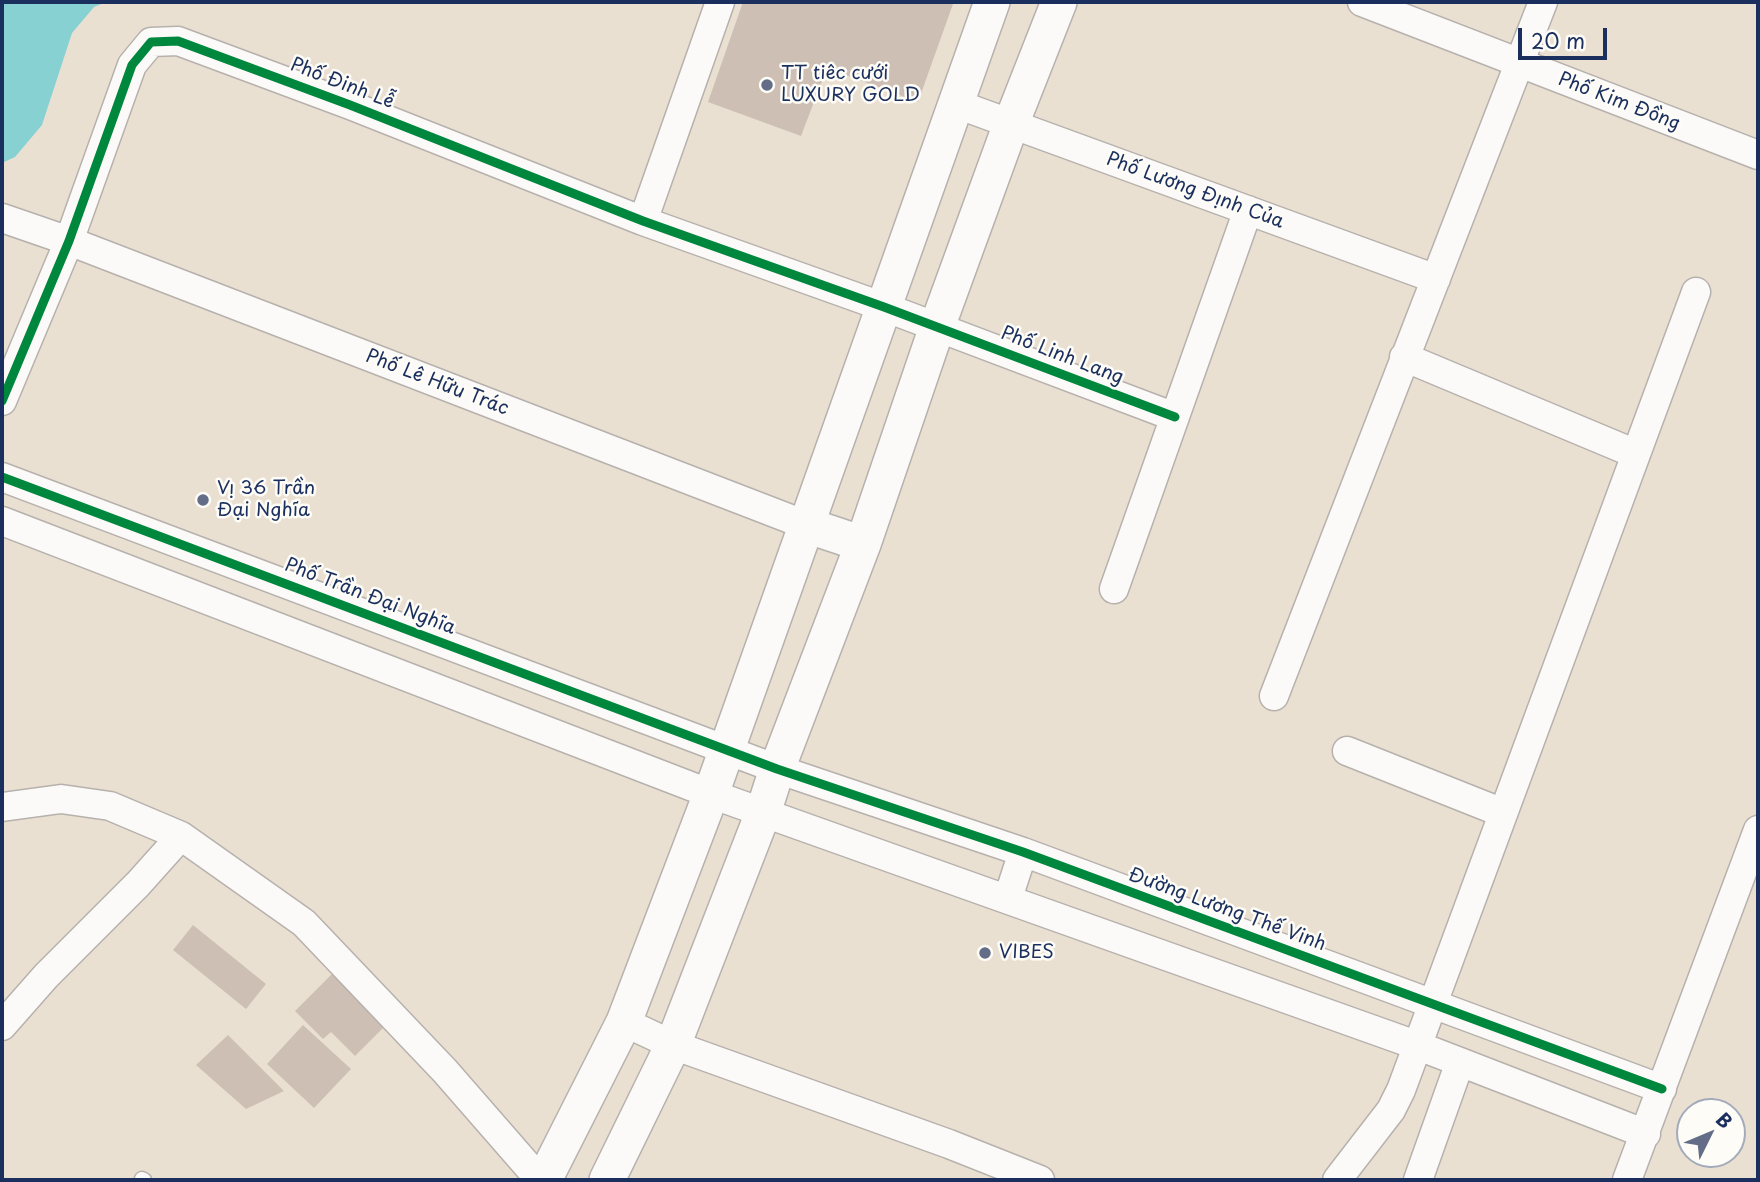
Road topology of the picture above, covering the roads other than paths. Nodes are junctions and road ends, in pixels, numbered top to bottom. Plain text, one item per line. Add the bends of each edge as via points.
1 (720, 2) edge
2 (992, 2) edge
3 (1059, 2) edge
4 (1362, 2) edge
5 (1544, 2) edge
6 (1520, 64) junction
7 (954, 103) junction
8 (1011, 124) junction
9 (1758, 155) edge
10 (1248, 210) junction
11 (2, 218) edge
12 (643, 221) junction
13 (69, 241) junction
14 (1436, 278) junction
15 (1696, 292) dead end
16 (884, 307) junction
17 (937, 327) junction
18 (1404, 357) junction
19 (2, 401) edge
20 (1175, 417) junction
21 (1636, 454) junction
22 (2, 477) edge
23 (2, 521) edge
24 (806, 525) junction
25 (863, 544) junction
26 (1114, 589) dead end
27 (1274, 696) dead end
28 (726, 749) junction
29 (1347, 751) dead end
30 (777, 769) junction
31 (710, 794) junction
32 (2, 807) edge
33 (763, 813) junction
34 (1503, 813) junction
35 (1758, 830) edge
36 (181, 836) junction
37 (1024, 852) junction
38 (1008, 898) junction
39 (1432, 1004) junction
40 (624, 1022) junction
41 (2, 1026) edge
42 (673, 1045) junction
43 (1416, 1045) junction
44 (1460, 1062) junction
45 (1662, 1089) junction
46 (1646, 1134) junction
47 (542, 1180) edge
48 (607, 1180) edge
49 (1040, 1180) edge
50 (1337, 1180) edge
51 (1418, 1180) edge
52 (1627, 1180) edge

1 - 12 street
2 - 7 street
3 - 8 street
4 - 6 street, Phố Kim Đồng
5 - 6 street
6 - 9 street, Phố Kim Đồng
6 - 14 street
7 - 8 street, Phố Lương Định Của
7 - 16 street
8 - 10 street, Phố Lương Định Của
8 - 17 street
10 - 14 street, Phố Lương Định Của
10 - 20 street
11 - 13 street, Phố Lê Hữu Trác
12 - 13 street, Phố Đinh Lễ via 178,41 151,42 132,65
12 - 16 street, Phố Đinh Lễ
13 - 19 street, Phố Đinh Lễ
13 - 24 street, Phố Lê Hữu Trác
14 - 18 street
15 - 21 street
16 - 17 street, Phố Linh Lang
16 - 24 street
17 - 20 street, Phố Linh Lang
17 - 25 street
18 - 21 street
18 - 27 street
20 - 26 street
21 - 34 street
22 - 28 street, Phố Trần Đại Nghĩa
23 - 31 street
24 - 25 street
24 - 28 street
25 - 30 street
28 - 30 street, Phố Trần Đại Nghĩa
28 - 31 street
29 - 34 street
30 - 33 street
30 - 37 street, Đường Lương Thế Vinh
31 - 33 street
31 - 40 street
32 - 36 street via 61,799 110,806
33 - 38 street
33 - 42 street
34 - 39 street
35 - 45 street
36 - 41 street
36 - 47 street via 304,923
37 - 38 street
37 - 39 street, Đường Lương Thế Vinh
38 - 43 street
39 - 43 street
39 - 45 street, Đường Lương Thế Vinh
40 - 42 street
40 - 47 street
42 - 48 street
42 - 49 street
43 - 44 street
43 - 50 street via 1391,1110
44 - 46 street
44 - 51 street
45 - 46 street
46 - 52 street

